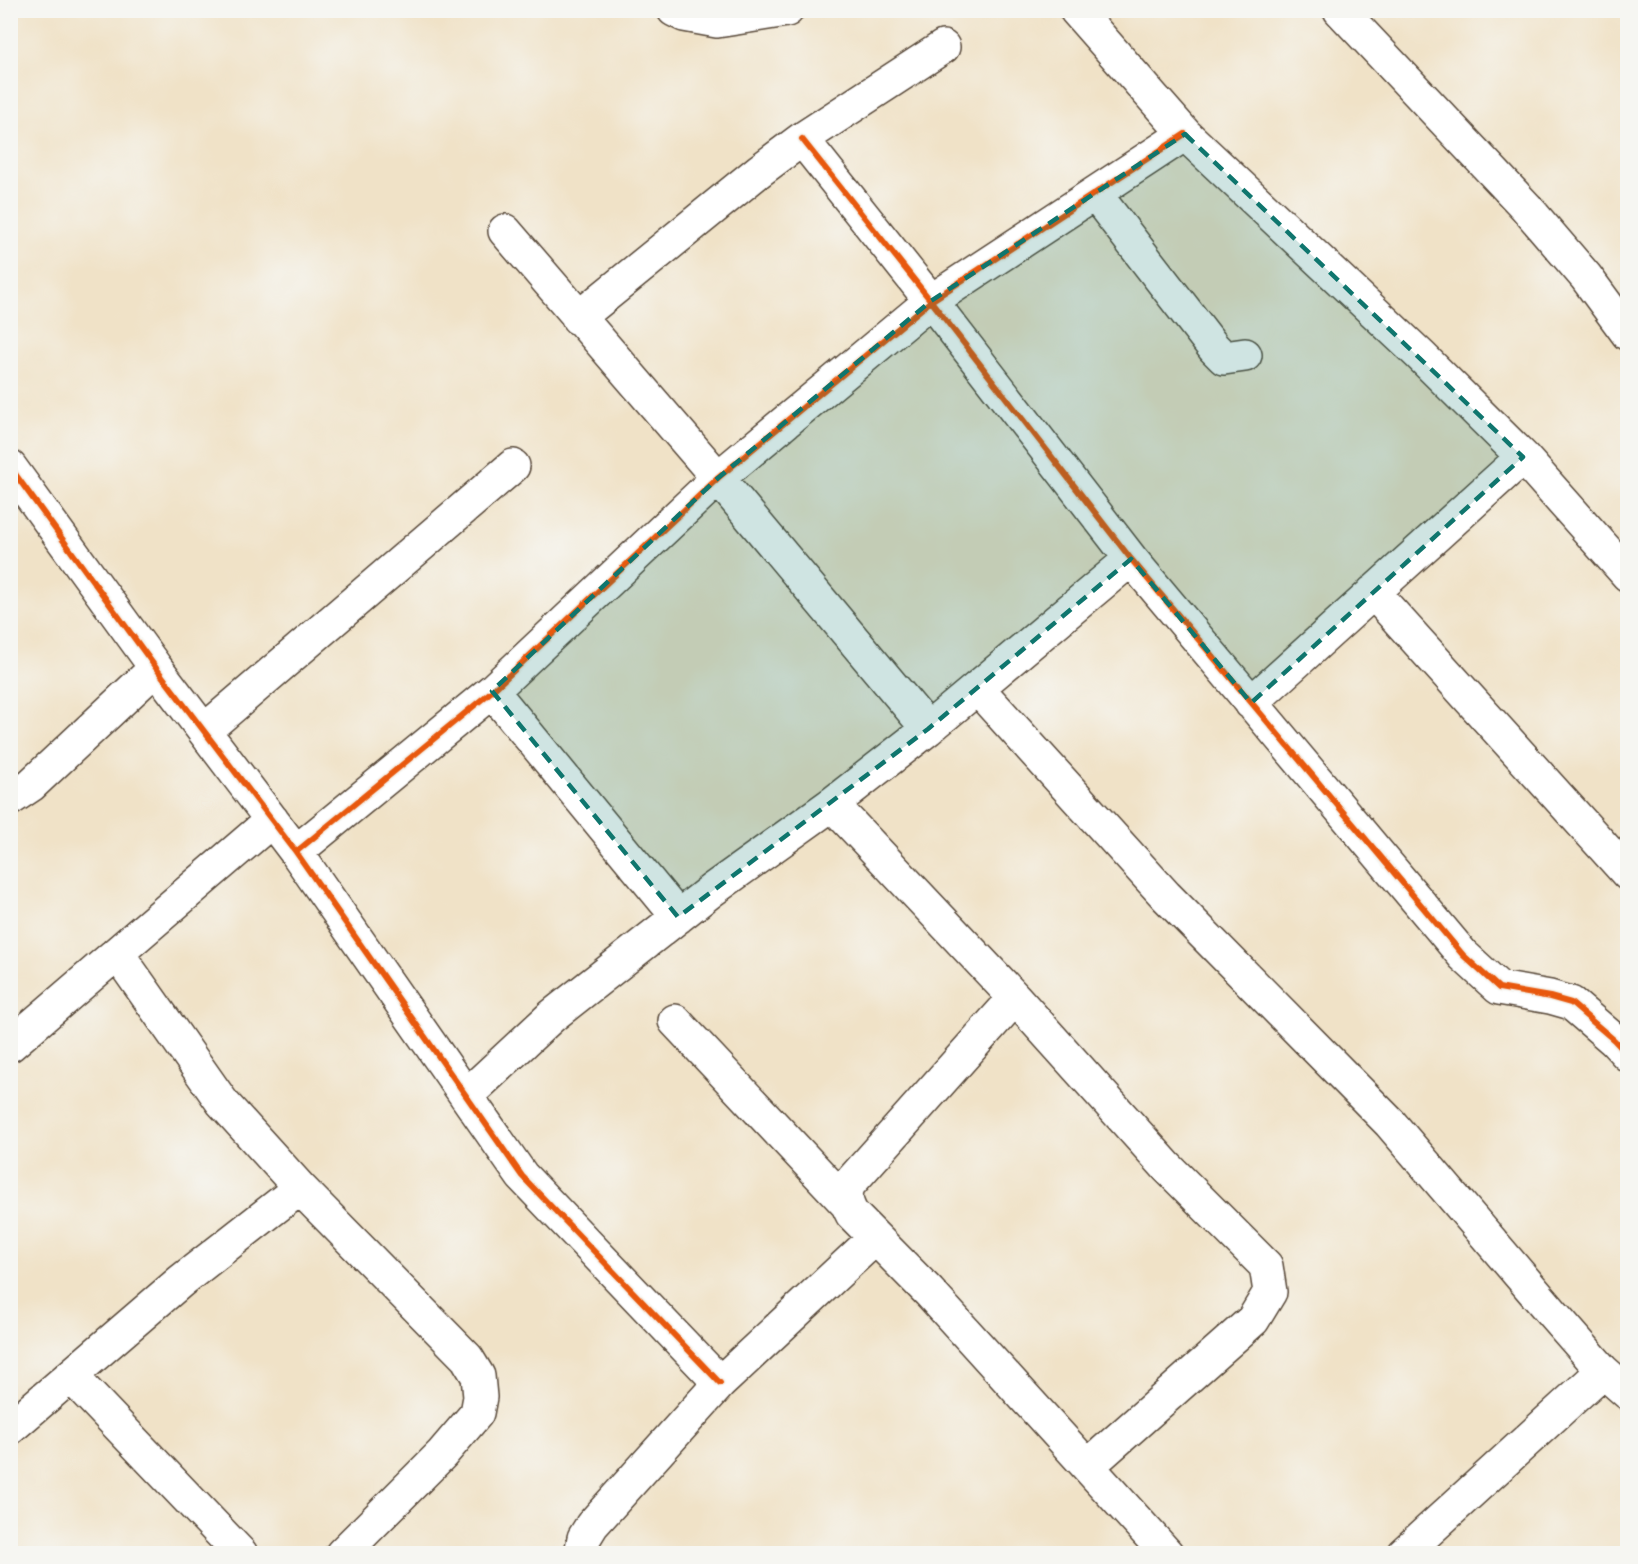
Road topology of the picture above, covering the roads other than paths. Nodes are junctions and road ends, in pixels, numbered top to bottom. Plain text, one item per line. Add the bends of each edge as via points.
1 (674, 10) edge
2 (787, 10) edge
3 (1076, 10) edge
4 (1340, 10) edge
5 (943, 47) dead end
6 (1185, 134) junction
7 (802, 139) junction
8 (1095, 194) junction
9 (505, 231) dead end
10 (932, 301) junction
11 (578, 318) junction
12 (1628, 334) edge
13 (1245, 355) dead end
14 (1523, 457) junction
15 (513, 466) dead end
16 (718, 478) junction
17 (17, 487) edge
18 (1131, 559) junction
19 (1628, 575) edge
20 (1373, 592) junction
21 (156, 668) junction
22 (977, 688) junction
23 (492, 691) junction
24 (1251, 703) junction
25 (928, 729) junction
26 (204, 730) junction
27 (10, 799) edge
28 (832, 804) junction
29 (272, 820) junction
30 (296, 852) junction
31 (1628, 874) edge
32 (678, 917) junction
33 (117, 953) junction
34 (1015, 998) junction
35 (675, 1022) dead end
36 (10, 1045) edge
37 (1628, 1055) edge
38 (466, 1096) junction
39 (300, 1188) junction
40 (846, 1203) junction
41 (875, 1238) junction
42 (1603, 1371) junction
43 (70, 1376) junction
44 (720, 1383) junction
45 (1628, 1393) edge
46 (10, 1428) edge
47 (1088, 1466) junction
48 (241, 1554) edge
49 (342, 1554) edge
50 (581, 1554) edge
51 (1167, 1554) edge
52 (1403, 1554) edge

1 - 2 street via 717,21
3 - 6 street
4 - 12 street via 1526,207
5 - 7 street
6 - 8 street
6 - 14 street
7 - 10 street
7 - 11 street
8 - 10 street
8 - 13 street via 1214,348 1224,358
9 - 11 street
10 - 16 street
10 - 18 street
11 - 16 street
14 - 19 street
14 - 20 street
15 - 26 street
16 - 23 street
16 - 25 street
17 - 21 street
18 - 22 street
18 - 24 street
20 - 24 street
20 - 31 street
21 - 26 street
21 - 27 street via 31,785
22 - 25 street
22 - 42 street via 1166,896 1390,1123
23 - 30 street
23 - 32 street
24 - 37 street via 1463,955 1499,988 1571,1003
25 - 28 street
26 - 29 street
28 - 32 street
28 - 34 street
29 - 30 street
29 - 33 street
30 - 38 street
32 - 38 street via 552,1016
33 - 36 street
33 - 39 street via 222,1102
34 - 40 street via 849,1184
34 - 47 street via 1167,1167 1266,1266 1270,1292 1253,1320
35 - 40 street
38 - 44 street via 522,1176
39 - 43 street via 181,1281
39 - 49 street via 466,1358 478,1376 477,1413 442,1454
40 - 41 street
41 - 44 street
41 - 47 street
42 - 45 street
42 - 52 street
43 - 46 street
43 - 48 street
44 - 50 street via 592,1525
47 - 51 street

